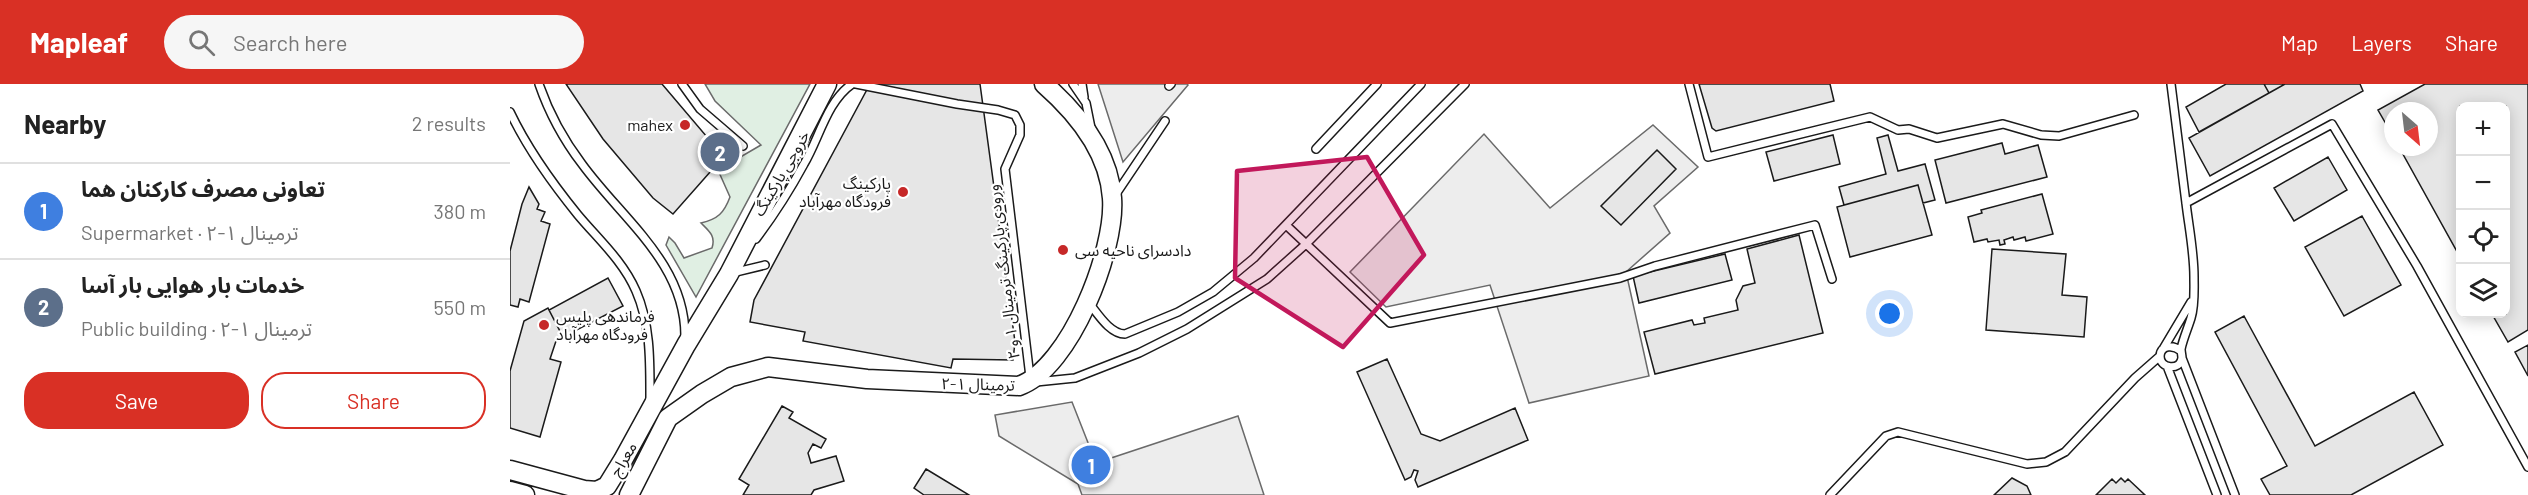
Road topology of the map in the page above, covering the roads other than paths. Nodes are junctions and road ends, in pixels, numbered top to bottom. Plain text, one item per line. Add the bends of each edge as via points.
1 (539, 84) edge
2 (682, 84) edge
3 (827, 84) edge
4 (854, 84) edge
5 (1044, 84) edge
6 (1073, 84) edge
7 (1082, 84) edge
8 (1377, 84) edge
9 (1421, 84) edge
10 (1465, 84) edge
11 (1689, 84) edge
12 (2171, 84) edge
13 (1086, 103) junction
14 (957, 104) joint
15 (510, 112) edge
16 (2134, 115) dead end
17 (1165, 121) dead end
18 (1094, 143) junction
19 (743, 146) dead end
20 (1316, 149) dead end
21 (1113, 198) junction
22 (2186, 203) junction
23 (1286, 225) junction
24 (1306, 244) junction
25 (765, 265) dead end
26 (729, 274) junction
27 (1832, 279) dead end
28 (2194, 297) junction
29 (1088, 303) junction
30 (686, 345) junction
31 (2162, 352) junction
32 (2181, 354) junction
33 (2167, 366) junction
34 (1030, 382) junction
35 (651, 410) junction
36 (668, 418) junction
37 (2528, 467) edge
38 (510, 470) edge
39 (607, 490) edge
40 (510, 491) edge
41 (587, 492) edge
42 (525, 495) edge
43 (629, 495) edge
44 (1830, 495) edge
45 (2217, 495) edge
46 (2235, 495) edge

1 - 30 lane via 557,128 582,165 669,273 685,316
2 - 19 lane via 700,109
3 - 26 main road
4 - 14 lane, خروجی پارکینگ
4 - 26 lane, خروجی پارکینگ via 837,99 778,209
5 - 18 main road, ترمینال ۱-۲ via 1068,105
6 - 13 lane
7 - 13 lane
8 - 20 lane
9 - 23 lane
10 - 24 lane
11 - 16 lane via 1708,157 1870,117 1898,130 1909,129 1937,138 2003,124 2059,136
12 - 22 lane
13 - 18 lane
14 - 34 lane, ورودی پارکینگ ترمینال ۱ و ۲ via 1015,115 1020,125 1020,135 1005,169
15 - 35 lane via 548,178 609,249 637,292 650,352
17 - 21 lane
18 - 21 main road, ترمینال ۱-۲
21 - 29 main road, ترمینال ۱-۲ via 1105,252
22 - 28 lane
22 - 37 lane via 2332,124 2417,266
23 - 24 lane
23 - 29 lane via 1213,292 1125,334 1113,330
24 - 27 lane via 1390,323 1620,278 1815,225
24 - 34 lane via 1267,279 1149,349 1075,378
25 - 26 lane
26 - 30 main road
28 - 31 lane
28 - 32 lane
29 - 34 main road, ترمینال ۱-۲ via 1062,348
30 - 35 main road
31 - 32 lane via 2169,346
31 - 33 lane via 2162,362
31 - 44 lane via 2065,452 2046,462 2027,464 1898,432 1886,436
32 - 33 lane via 2179,364
32 - 46 lane
33 - 45 lane
34 - 36 main road, ترمینال ۱-۲ via 1019,386 867,379 768,367 731,377
35 - 36 lane
35 - 39 main road, معراج
36 - 43 main road, معراج
38 - 41 main road
39 - 41 main road, معراج
40 - 42 main road

